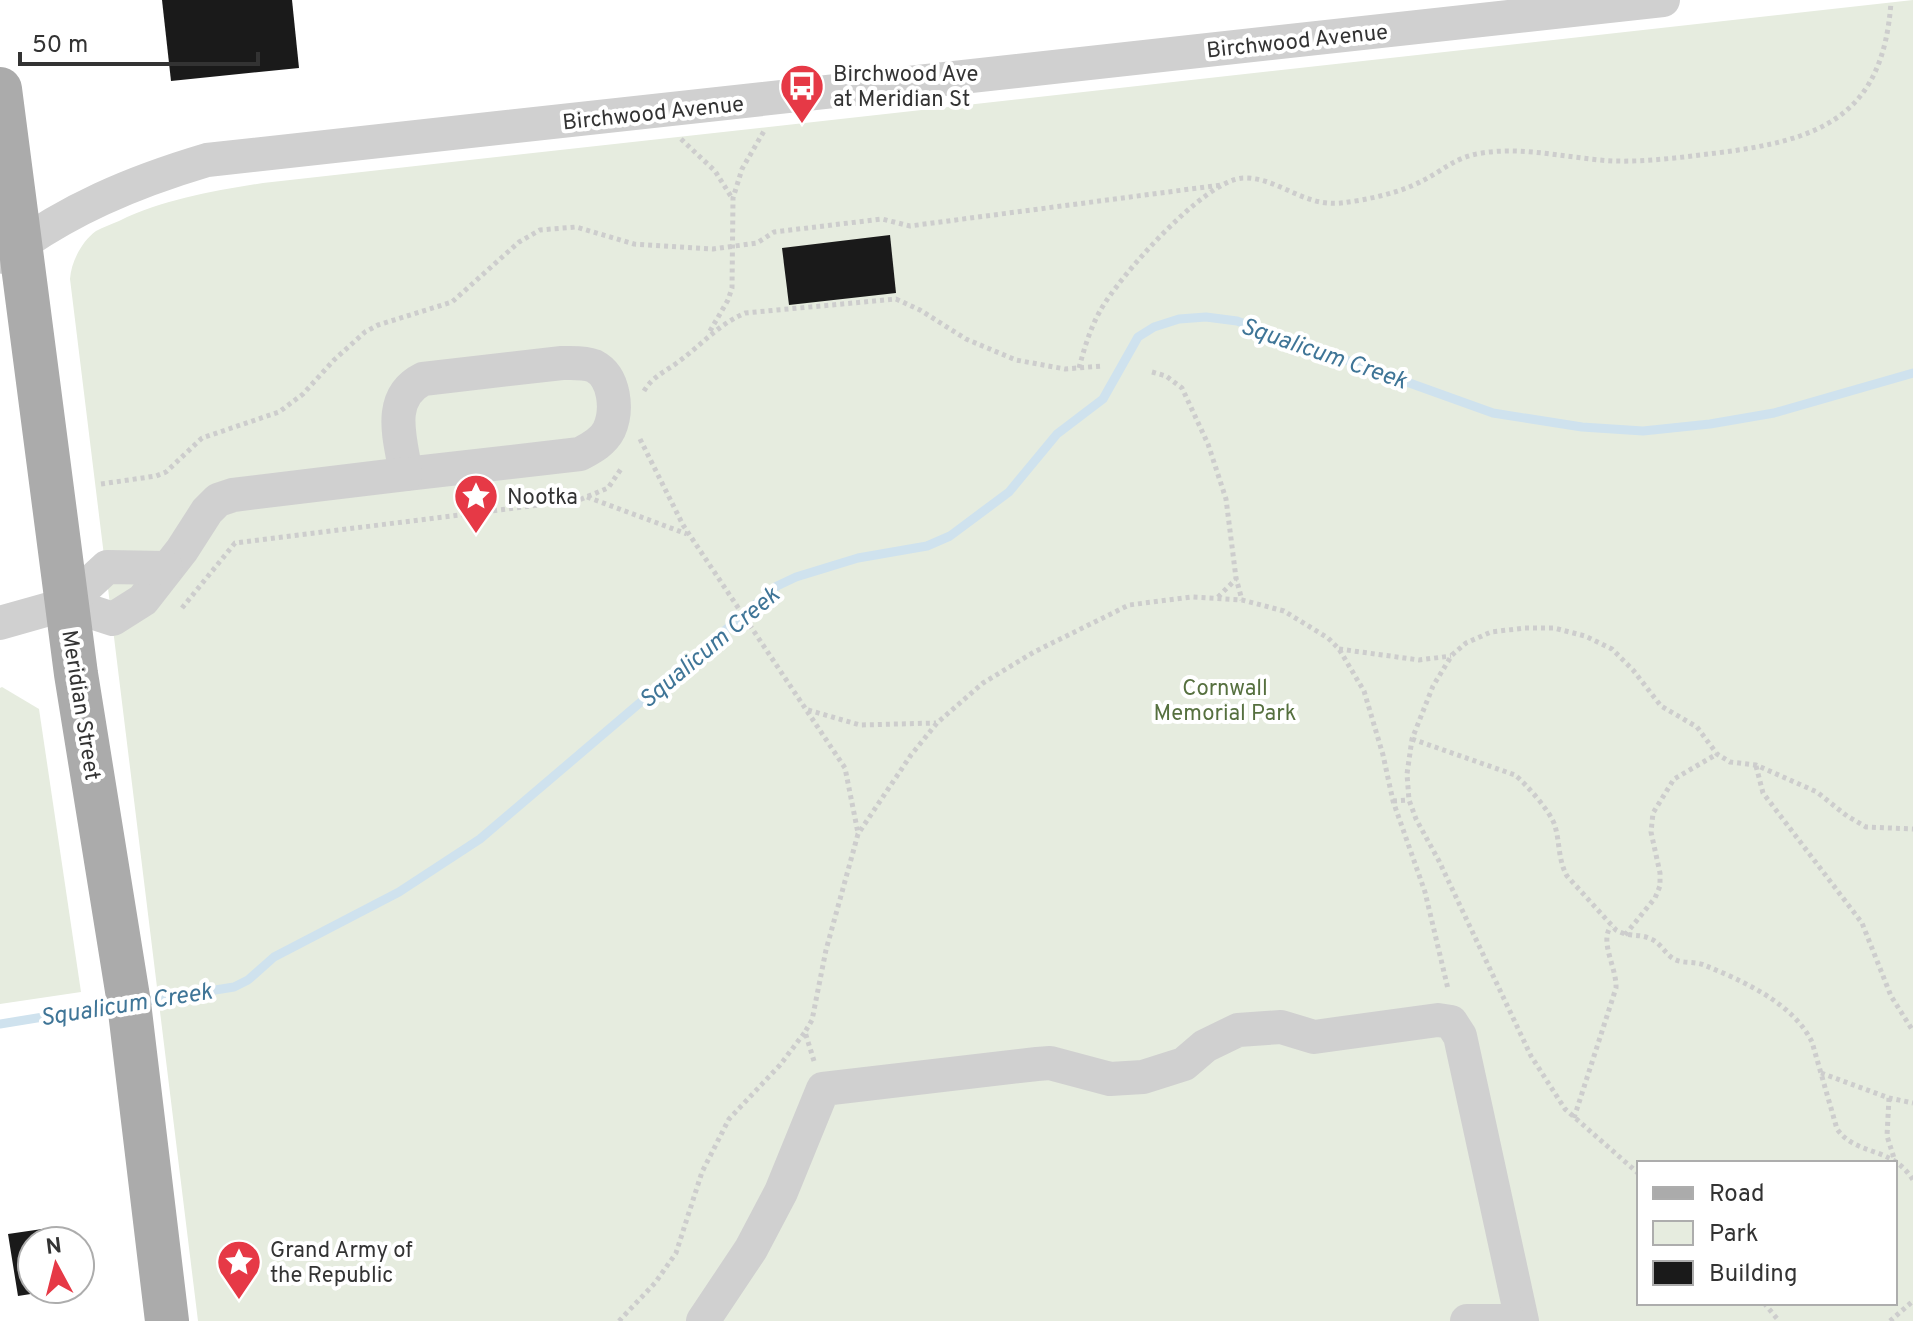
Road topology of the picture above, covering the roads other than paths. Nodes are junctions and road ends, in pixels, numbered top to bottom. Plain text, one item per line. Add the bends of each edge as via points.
1 (1663, 0) edge
2 (1554, 6) edge
3 (0, 89) edge
4 (10, 252) edge
5 (406, 474) junction
6 (166, 568) junction
7 (67, 604) junction
8 (0, 623) edge
9 (167, 1321) edge
10 (703, 1321) edge
11 (1467, 1321) edge
12 (1510, 1321) edge
13 (1522, 1321) edge

1 - 2 street, Birchwood Avenue
2 - 4 street, Birchwood Avenue via 207,160 145,179 75,210
3 - 4 main road, Meridian Street
4 - 7 main road, Meridian Street
5 - 5 street via 580,454 608,432 614,412 606,378 595,367 562,363 423,379 401,399 398,418
5 - 6 street via 218,500
6 - 7 street via 107,567
6 - 7 street via 143,600 113,619
7 - 8 street
7 - 9 main road, Meridian Street via 129,1003
10 - 13 street via 781,1192 823,1089 1050,1063 1110,1079 1143,1077 1184,1064 1238,1030 1281,1027 1314,1037 1438,1020 1457,1029
11 - 12 street

